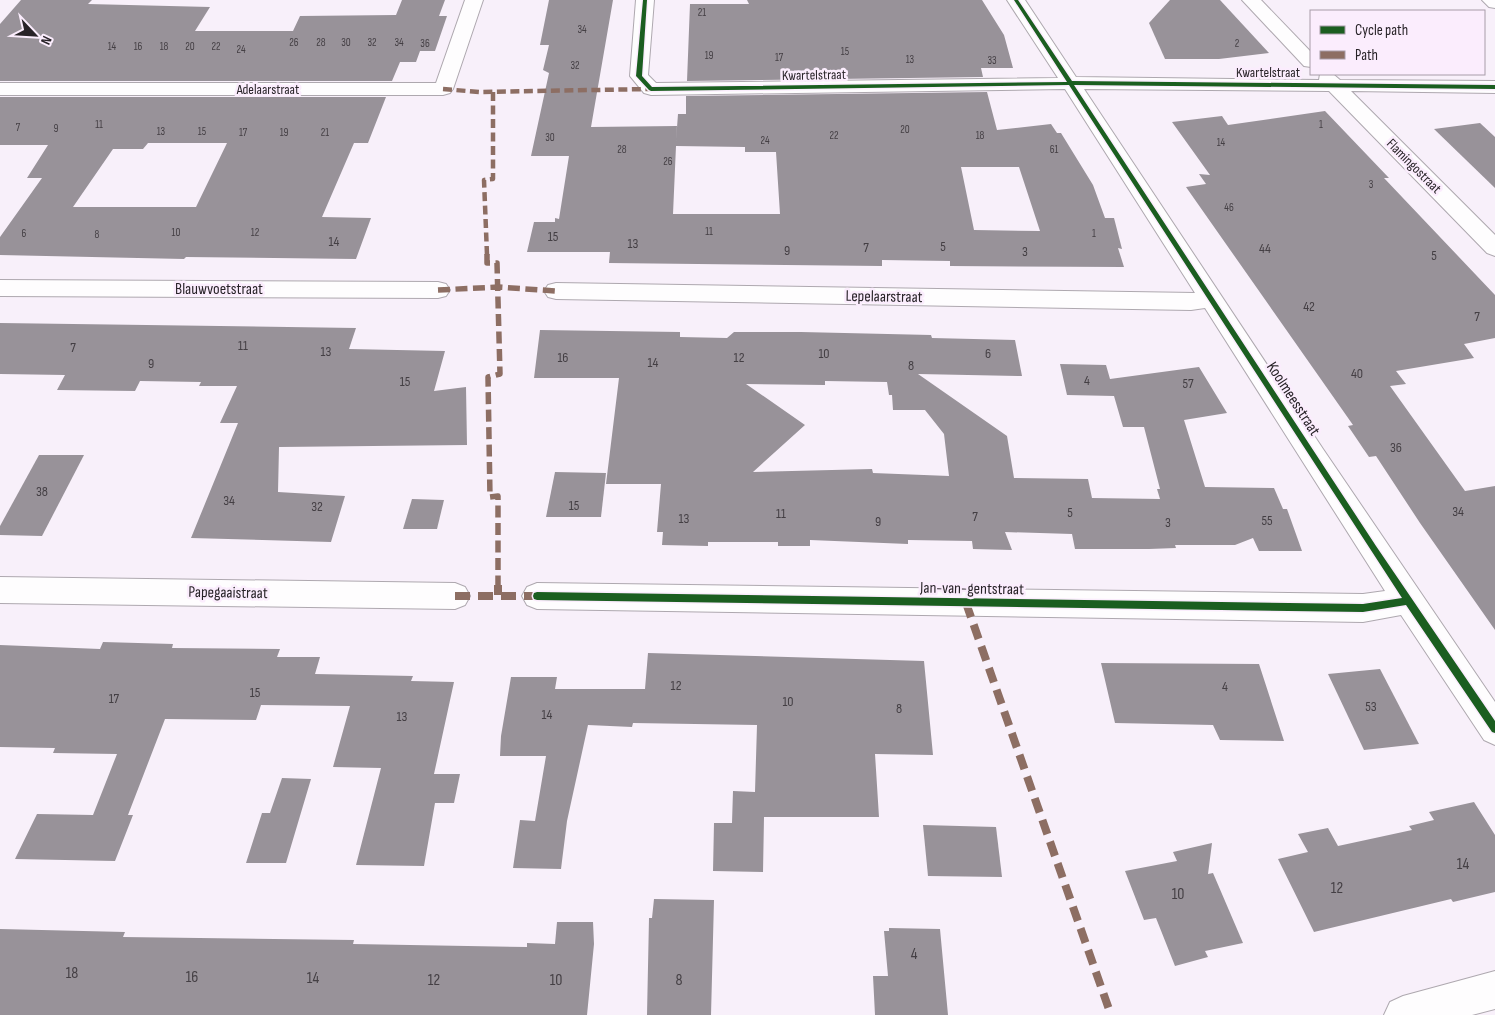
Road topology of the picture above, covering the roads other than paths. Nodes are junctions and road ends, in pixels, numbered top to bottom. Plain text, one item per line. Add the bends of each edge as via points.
1 (645, 0) edge
2 (1016, 0) edge
3 (1252, 0) edge
4 (1491, 0) edge
5 (474, 1) edge
6 (1495, 3) edge
7 (1310, 61) edge
8 (1328, 79) edge
9 (1071, 83) junction
10 (1495, 87) edge
11 (0, 89) edge
12 (1495, 248) edge
13 (0, 288) edge
14 (438, 290) dead end
15 (556, 291) dead end
16 (1212, 299) junction
17 (0, 590) edge
18 (455, 596) dead end
19 (537, 596) dead end
20 (1407, 602) junction
21 (1495, 729) edge
22 (1495, 990) edge
23 (1403, 1015) edge

1 - 9 street, Kwartelstraat via 639,76 651,89
2 - 9 street
3 - 7 street
4 - 6 street
5 - 11 street, Adelaarstraat via 443,89
8 - 9 street, Kwartelstraat
8 - 10 street, Kwartelstraat
8 - 12 street, Flamingostraat
9 - 16 street, Koolmeesstraat
13 - 14 street, Blauwvoetstraat
15 - 16 street, Lepelaarstraat via 1191,302
16 - 20 street, Koolmeesstraat
17 - 18 street, Papegaaistraat
19 - 20 street, Jan-van-gentstraat via 1363,608
20 - 21 street, Koolmeesstraat
22 - 23 street

